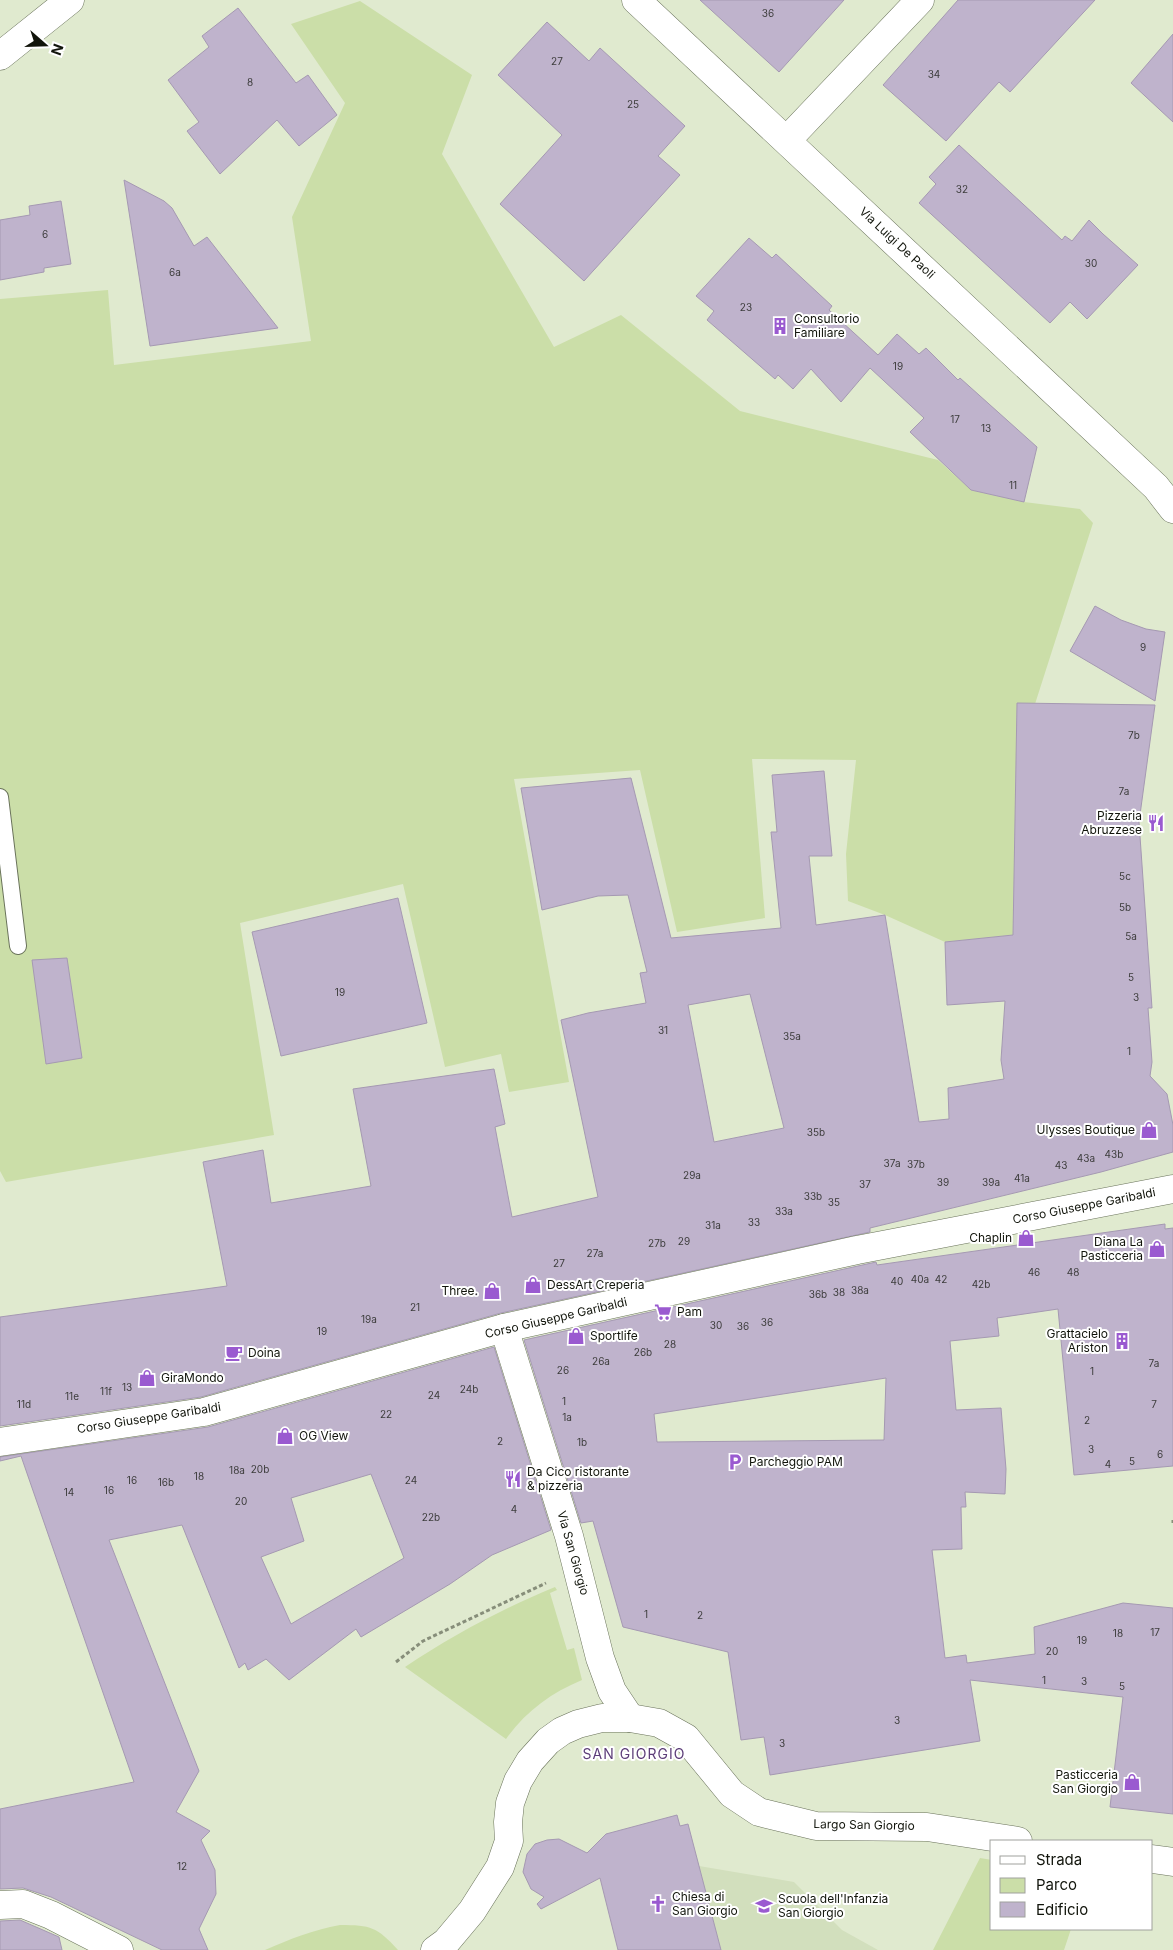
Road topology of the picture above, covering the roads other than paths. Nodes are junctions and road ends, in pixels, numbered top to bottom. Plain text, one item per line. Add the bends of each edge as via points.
1 (70, 0) edge
2 (636, 0) edge
3 (920, 0) edge
4 (0, 56) edge
5 (788, 140) junction
6 (1165, 486) edge
7 (1173, 508) edge
8 (0, 797) edge
9 (18, 946) dead end
10 (1173, 1189) edge
11 (504, 1328) junction
12 (0, 1442) edge
13 (630, 1718) junction
14 (1012, 1840) edge
15 (1153, 1859) edge
16 (1173, 1862) edge
17 (0, 1905) edge
18 (119, 1950) edge
19 (436, 1950) edge

1 - 4 street
2 - 5 street, Via Luigi De Paoli
3 - 5 street
5 - 6 street, Via Luigi De Paoli
6 - 7 street, Via Luigi De Paoli
8 - 9 lane
10 - 11 street, Corso Giuseppe Garibaldi via 857,1250
11 - 12 street, Corso Giuseppe Garibaldi via 204,1412
11 - 13 street, Via San Giorgio via 569,1536 600,1658 612,1691
13 - 14 street, Largo San Giorgio via 659,1723 686,1738 732,1794 759,1812 816,1826 927,1827
13 - 19 street, Largo San Giorgio via 602,1718 578,1724 548,1741 530,1761 510,1803 509,1841 500,1867 472,1911
15 - 16 street
17 - 18 street via 23,1904 42,1911

